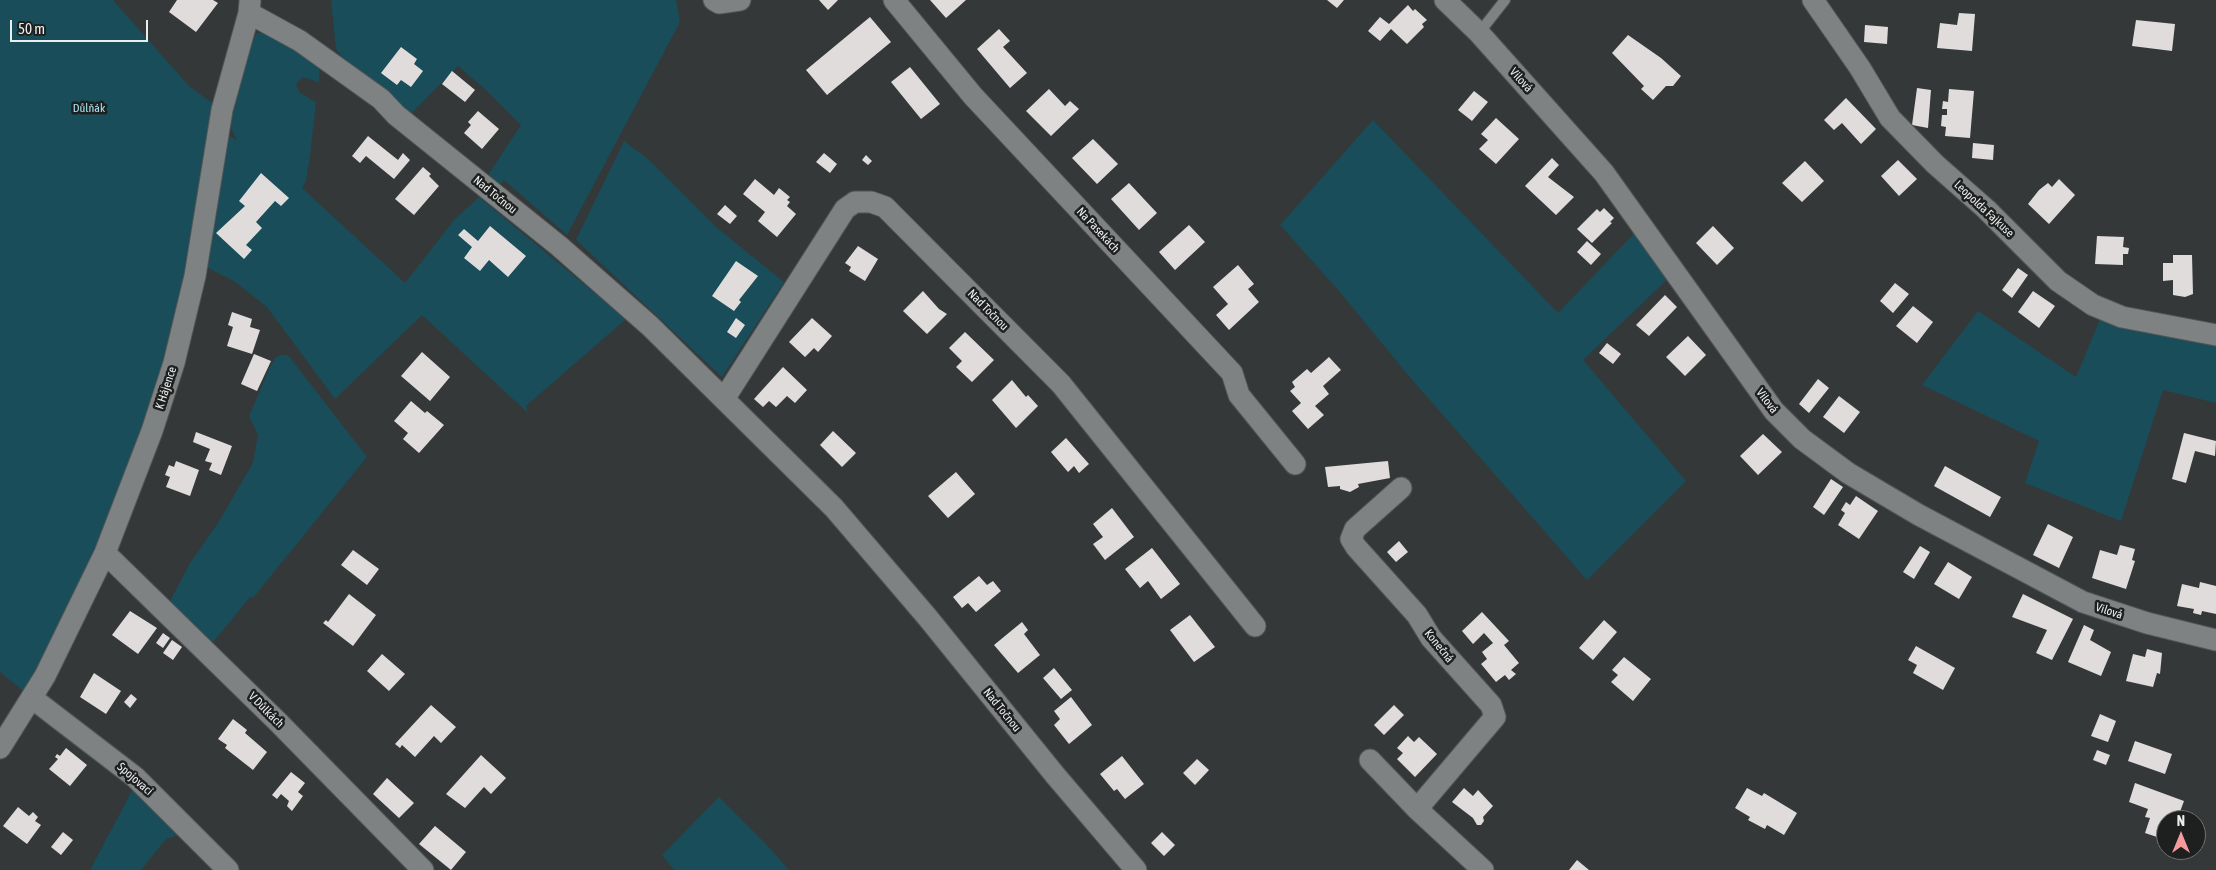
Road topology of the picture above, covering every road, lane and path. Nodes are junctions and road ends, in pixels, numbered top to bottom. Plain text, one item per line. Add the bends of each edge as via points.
1 (714, 0) edge
2 (740, 0) edge
3 (894, 0) edge
4 (1444, 0) edge
5 (1504, 0) edge
6 (1813, 0) edge
7 (250, 6) edge
8 (1479, 33) junction
9 (2216, 336) edge
10 (724, 399) junction
11 (1295, 464) dead end
12 (1401, 488) dead end
13 (105, 553) junction
14 (1255, 626) dead end
15 (2216, 640) edge
16 (32, 698) junction
17 (0, 748) edge
18 (1370, 760) dead end
19 (1417, 809) junction
20 (228, 870) edge
21 (423, 870) edge
22 (1136, 870) edge
23 (1482, 870) edge

1 - 2 street via 719,3
3 - 11 street, Na Pasekách via 973,96 1232,373 1239,395
4 - 8 street, Vilová
5 - 8 lane
6 - 9 street, Leopolda Fajkuse via 1890,118 2058,281 2093,305 2122,317
7 - 10 street, Nad Točnou via 381,99 396,115 559,246 650,326
7 - 13 street, K Hájence via 222,110 195,276 174,363 152,431
8 - 15 street, Vilová via 1604,173 1774,411 1802,439 1848,472 1911,510 2083,602 2147,623
10 - 14 street, Nad Točnou via 845,209 855,202 871,202 885,207 1061,384
10 - 22 street, Nad Točnou via 834,508
12 - 19 street, Konečná via 1355,529 1351,538 1417,615 1431,638 1491,705 1495,717
13 - 16 street, K Hájence
13 - 21 street, V Důlkách
16 - 17 street, K Hájence
16 - 20 street, Spojovací via 135,777
18 - 19 street
19 - 23 street

